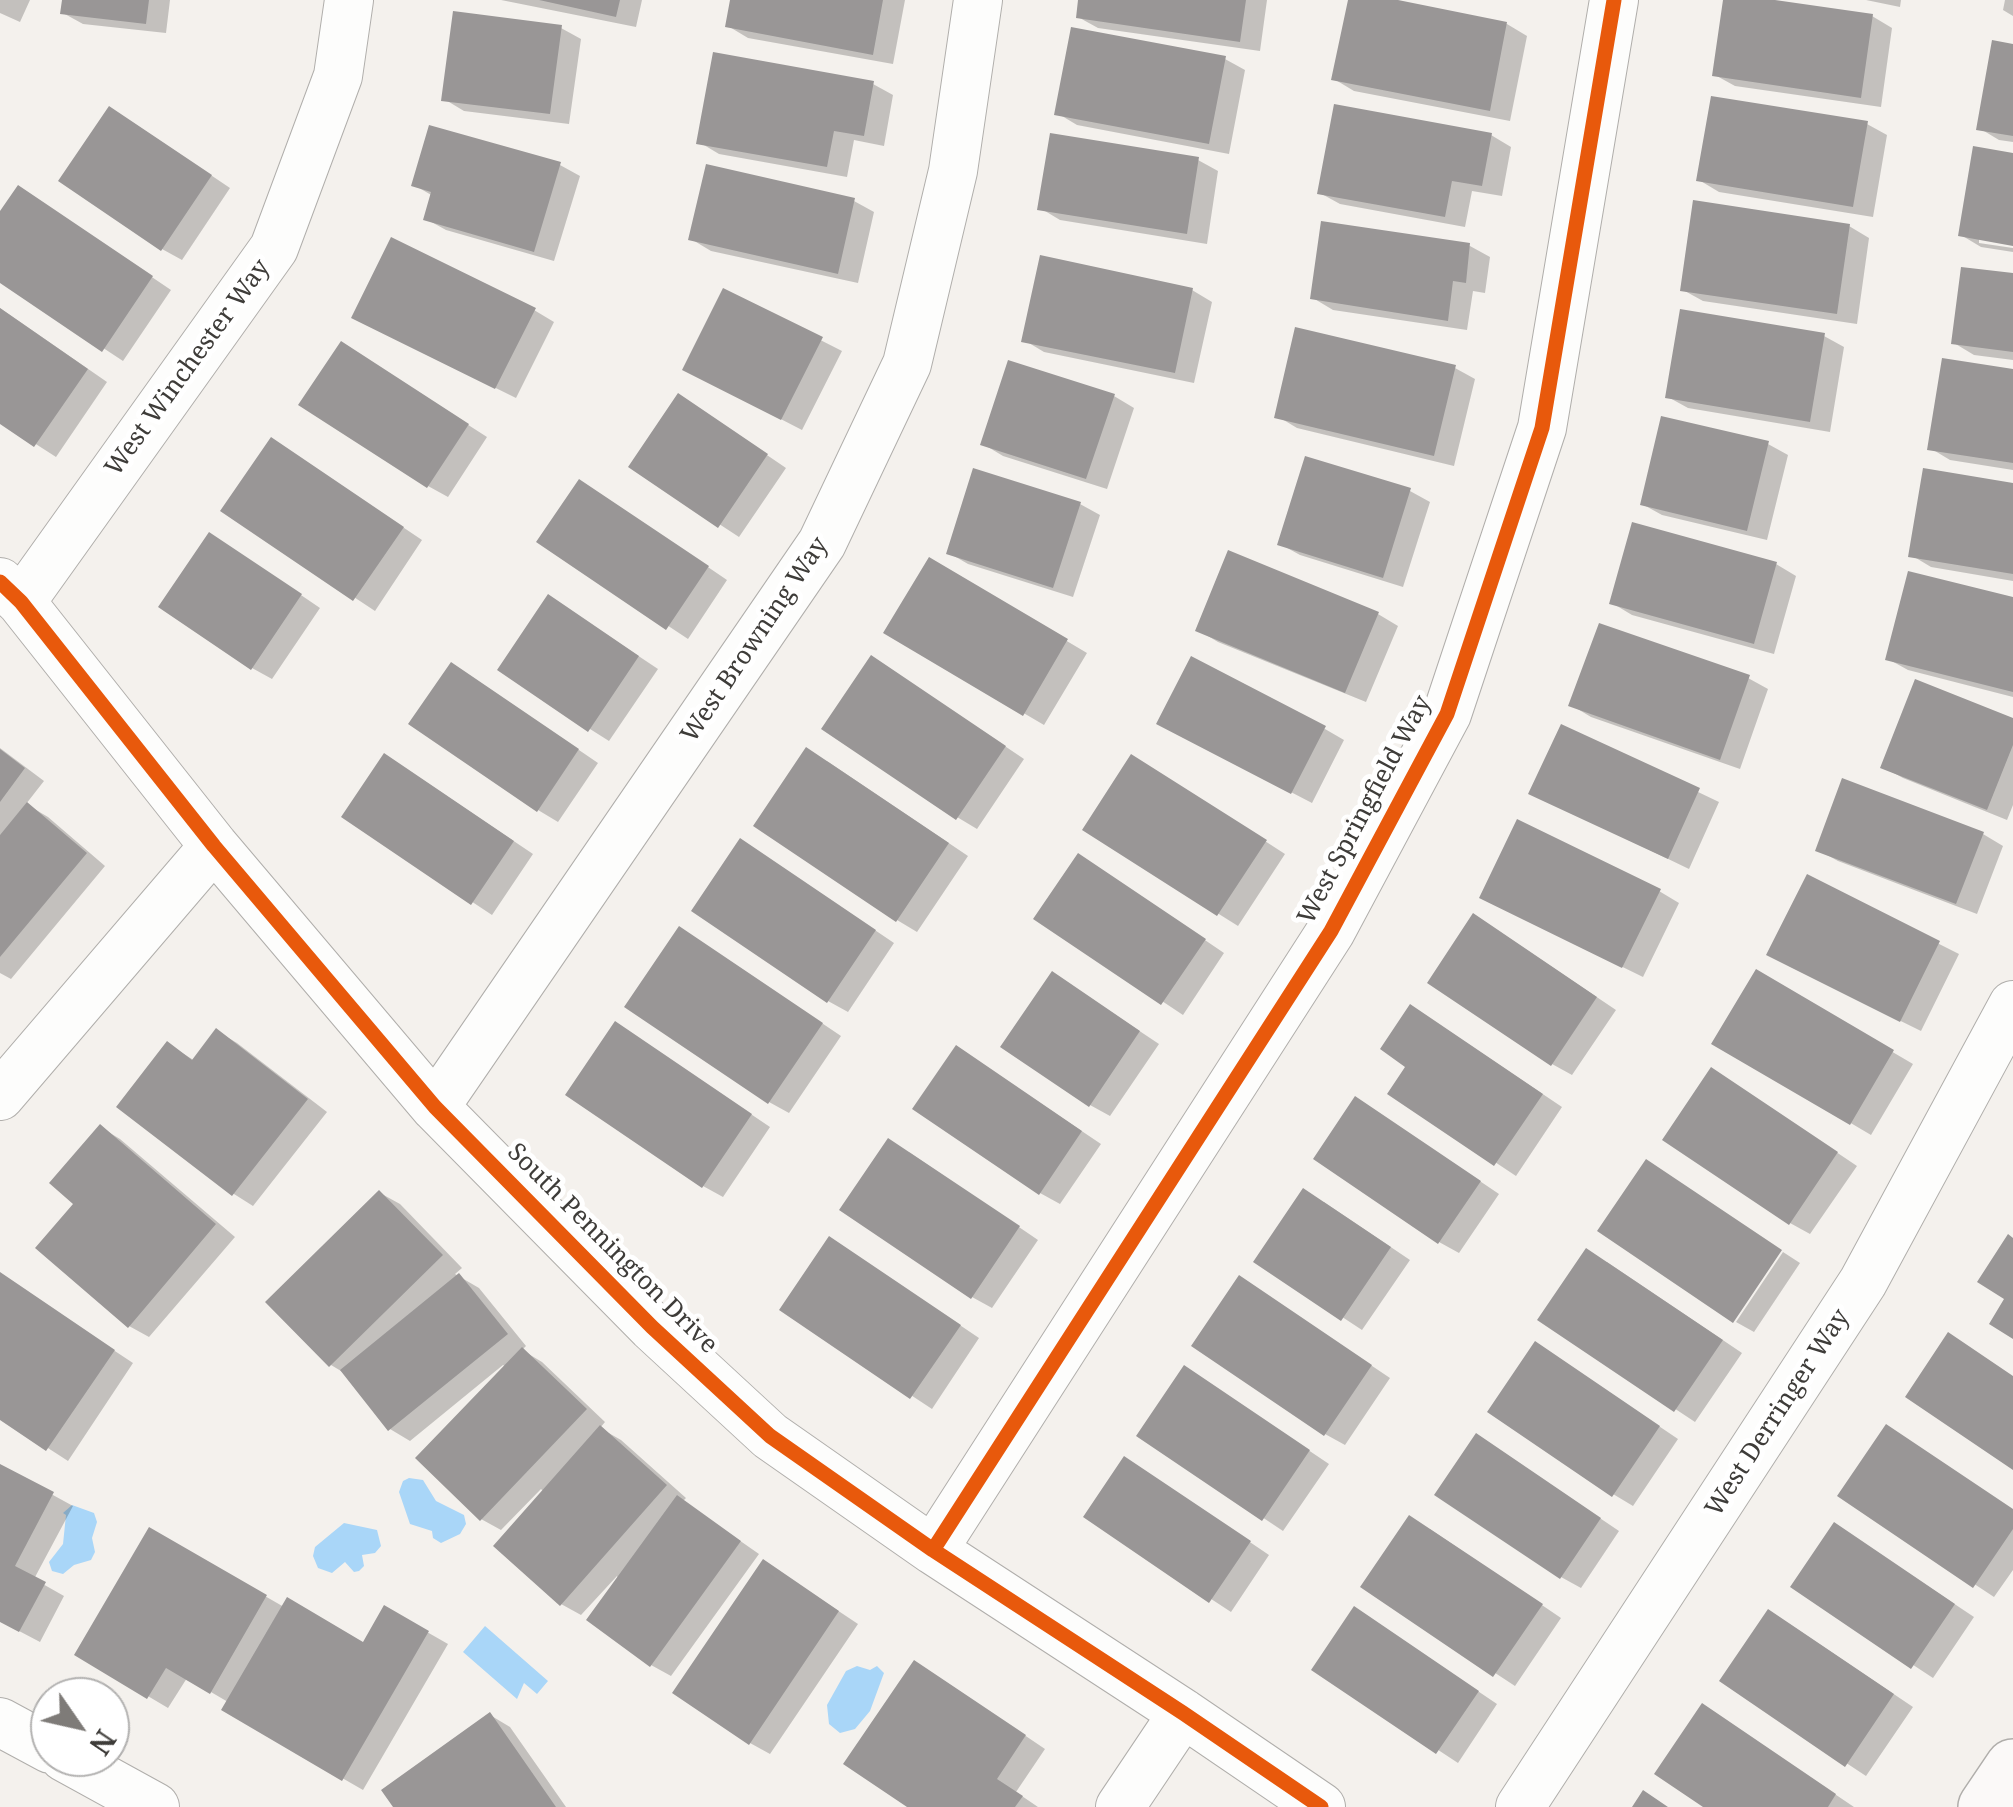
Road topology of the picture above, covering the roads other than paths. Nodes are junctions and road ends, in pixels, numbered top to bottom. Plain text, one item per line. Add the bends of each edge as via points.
1 (349, 0) edge
2 (978, 0) edge
3 (1614, 0) edge
4 (10, 592) edge
5 (214, 846) junction
6 (2013, 1005) edge
7 (0, 1096) edge
8 (435, 1107) junction
9 (933, 1550) junction
10 (1183, 1713) junction
11 (0, 1722) edge
12 (30, 1738) edge
13 (2013, 1767) edge
14 (100, 1777) edge
15 (155, 1807) edge
16 (1120, 1807) edge
17 (1321, 1807) edge
18 (1520, 1807) edge
19 (1986, 1807) edge

1 - 4 street, West Winchester Way via 338,76 274,248
2 - 8 street, West Browning Way via 953,171 907,364 822,543
3 - 9 street, West Springfield Way via 1542,428 1447,714 1330,931
4 - 5 street, South Pennington Drive
5 - 7 street
5 - 8 street, South Pennington Drive
6 - 18 street, West Derringer Way via 1863,1282
8 - 9 street, South Pennington Drive via 770,1436
9 - 10 street, South Pennington Drive
10 - 16 street
10 - 17 street, South Pennington Drive
11 - 12 street
13 - 19 main road
14 - 15 street

